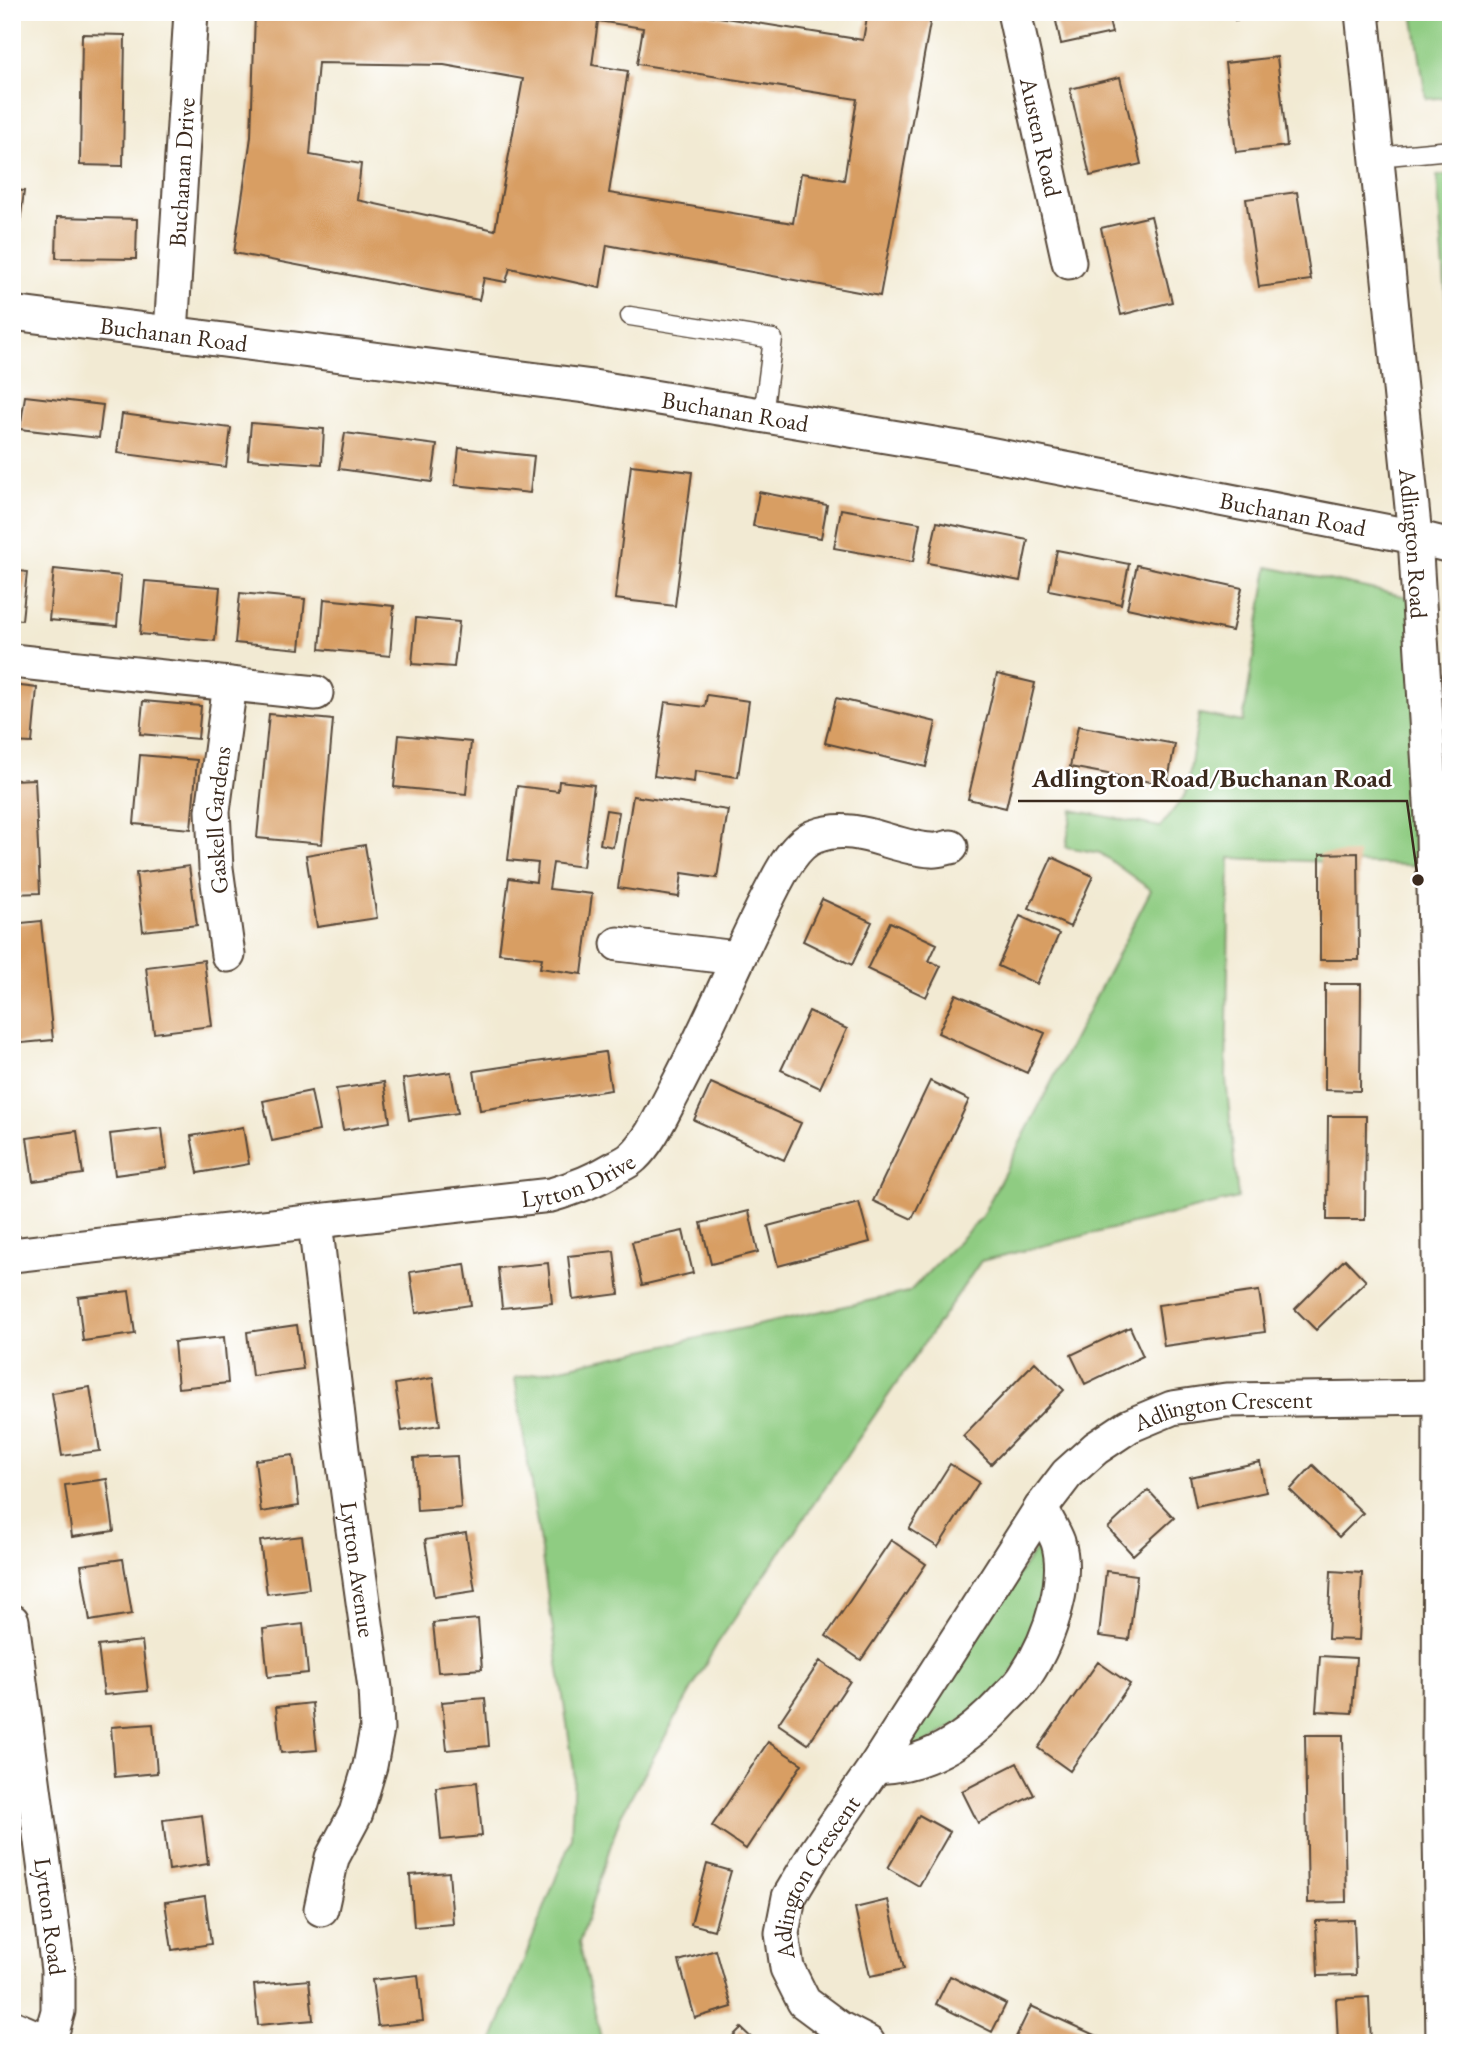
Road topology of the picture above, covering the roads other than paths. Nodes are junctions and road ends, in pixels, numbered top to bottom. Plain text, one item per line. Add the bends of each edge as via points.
1 (191, 12) edge
2 (1014, 12) edge
3 (1362, 12) edge
4 (1451, 150) edge
5 (1377, 157) junction
6 (1069, 262) dead end
7 (12, 313) edge
8 (630, 316) dead end
9 (171, 332) junction
10 (763, 415) junction
11 (1415, 537) junction
12 (1451, 546) edge
13 (12, 661) edge
14 (230, 684) junction
15 (316, 693) dead end
16 (951, 847) dead end
17 (618, 944) dead end
18 (228, 955) dead end
19 (737, 958) junction
20 (1444, 970) edge
21 (315, 1222) junction
22 (12, 1255) edge
23 (1440, 1397) junction
24 (1041, 1508) junction
25 (12, 1621) edge
26 (875, 1767) junction
27 (321, 1909) dead end
28 (12, 2026) edge
29 (49, 2043) edge
30 (868, 2043) edge
31 (1443, 2043) edge

1 - 9 street, Buchanan Drive
2 - 6 street, Austen Road
3 - 5 street, Adlington Road
4 - 5 lane
5 - 11 street, Adlington Road
7 - 9 street, Buchanan Road
8 - 10 lane via 773,339
9 - 10 street, Buchanan Road via 593,387
10 - 11 street, Buchanan Road
11 - 12 street, Buchanan Road
11 - 20 street, Adlington Road
13 - 14 street
14 - 15 street
14 - 18 street, Gaskell Gardens via 213,811
16 - 19 street, Lytton Drive via 932,851 839,830 814,836 782,870
17 - 19 street
19 - 21 street, Lytton Drive via 689,1064 654,1130 633,1158 593,1181 551,1195
20 - 23 street, Adlington Road
21 - 22 street, Lytton Drive
21 - 27 street, Lytton Avenue via 377,1729 356,1813 332,1858
23 - 24 street, Adlington Crescent via 1226,1400 1172,1408 1129,1426 1096,1448 1067,1474
23 - 31 street, Adlington Road
24 - 26 street, Adlington Crescent
24 - 26 street, Adlington Crescent via 1058,1542 1059,1595 1050,1629 1026,1677 972,1731 946,1748 896,1767
25 - 29 street, Lytton Road via 58,1970 58,2011
26 - 30 street, Adlington Crescent via 789,1897 782,1933 788,1968 804,2002
28 - 29 street

